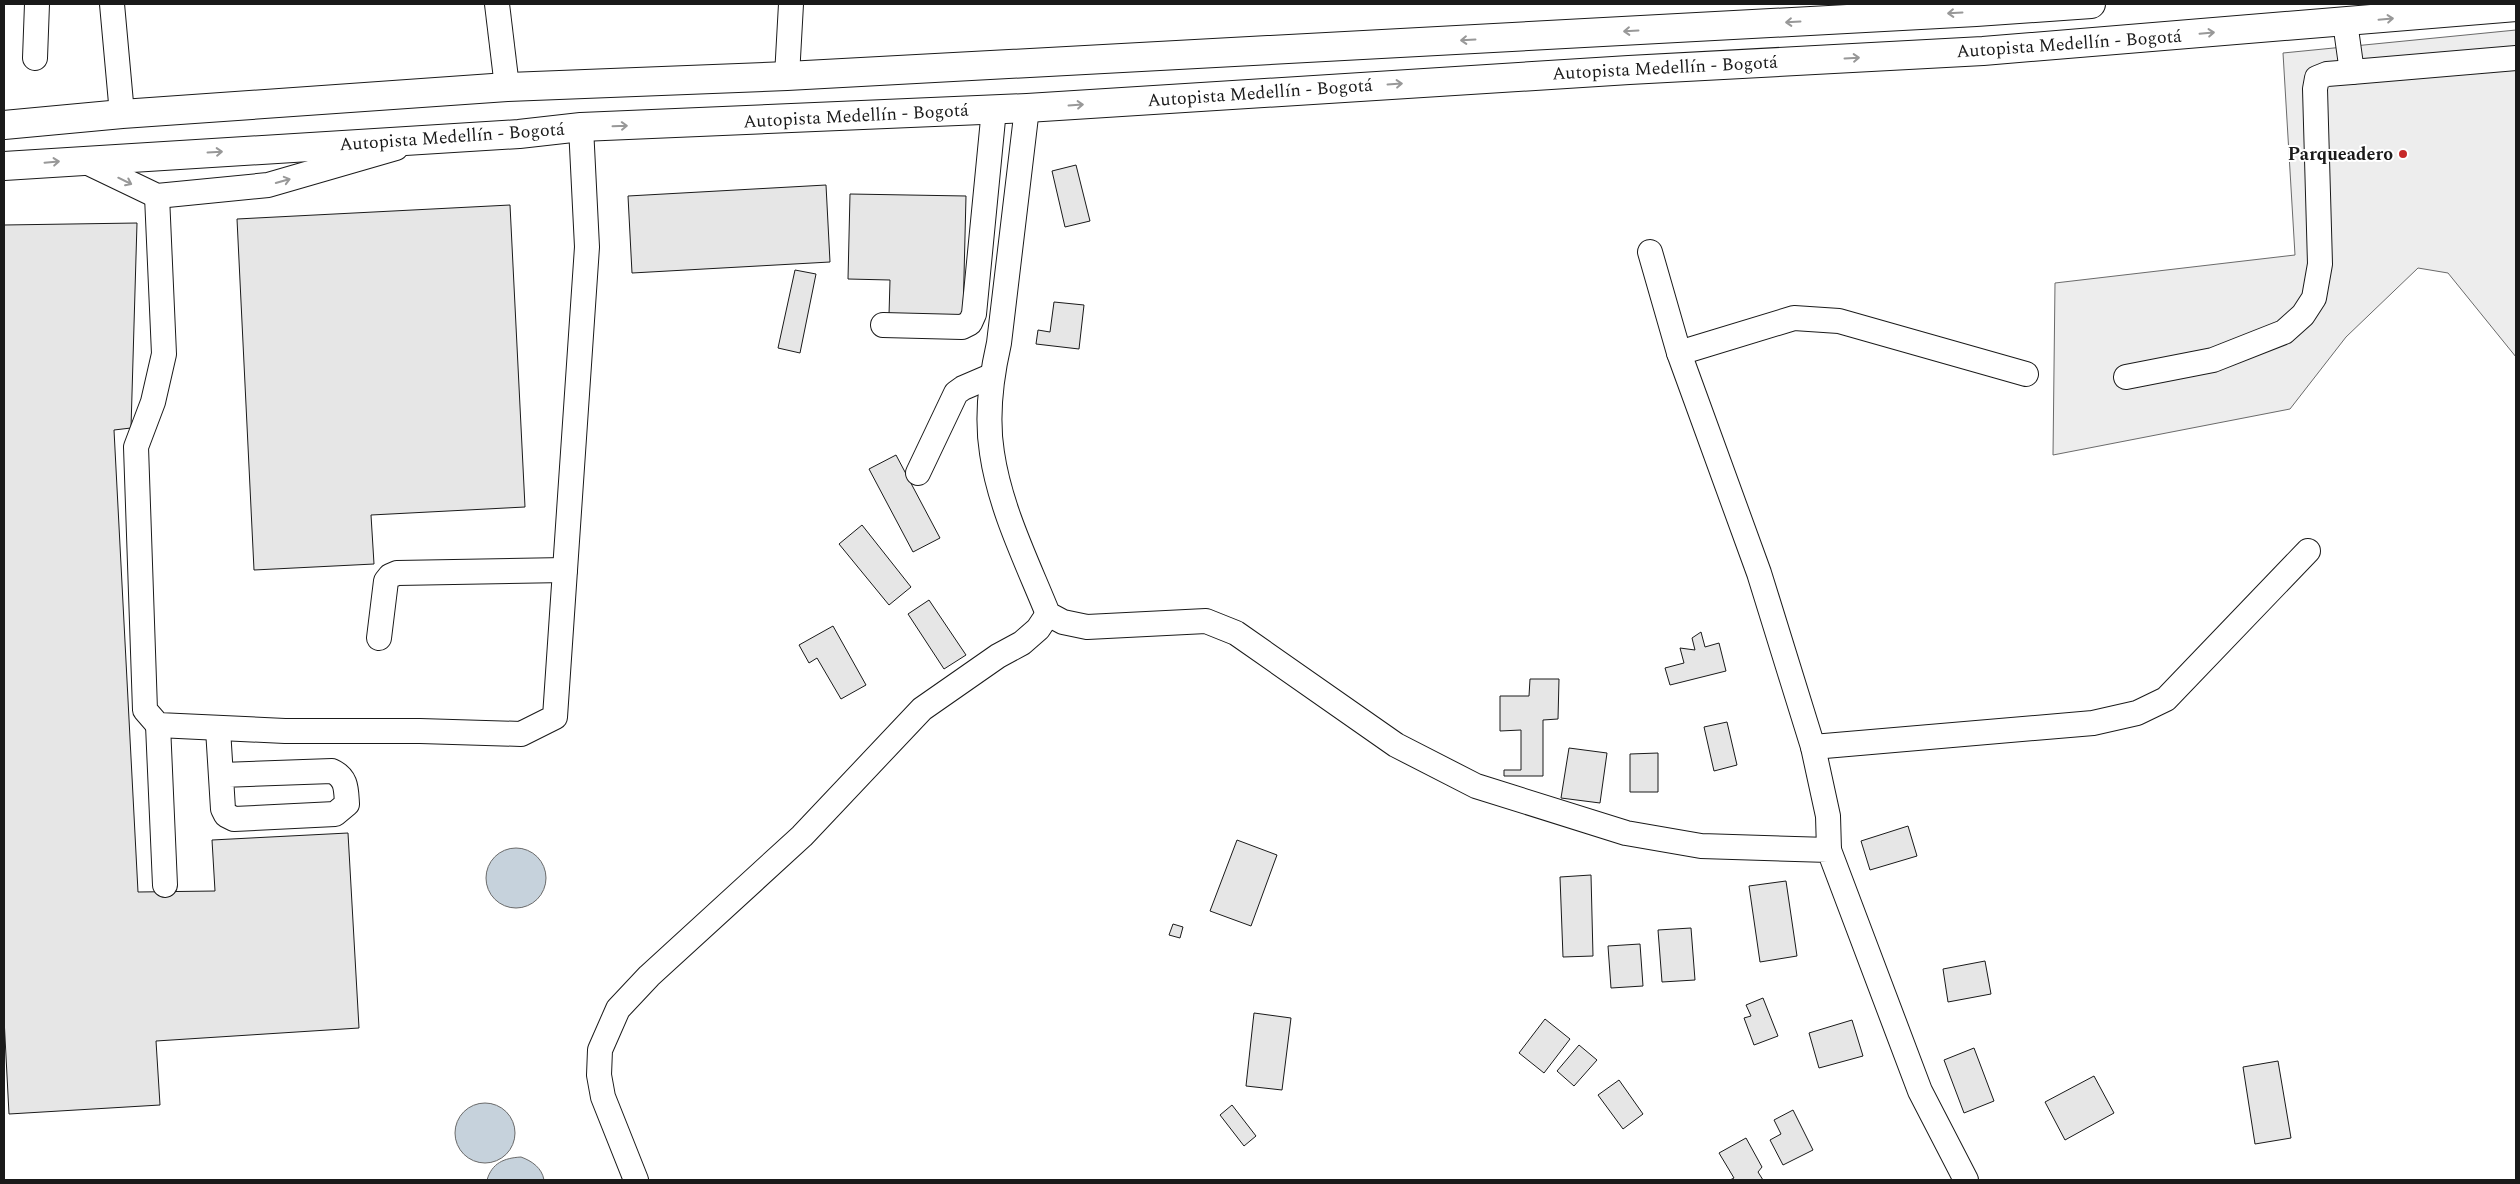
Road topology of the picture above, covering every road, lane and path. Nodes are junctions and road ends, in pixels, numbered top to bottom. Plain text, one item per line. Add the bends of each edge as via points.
1 (37, 4) edge
2 (112, 4) edge
3 (498, 4) edge
4 (791, 4) edge
5 (2091, 4) edge
6 (2516, 7) edge
7 (2345, 22) junction
8 (35, 58) dead end
9 (2516, 58) edge
10 (2352, 72) junction
11 (787, 76) junction
12 (506, 87) junction
13 (1027, 108) junction
14 (994, 109) junction
15 (122, 114) junction
16 (4, 125) edge
17 (581, 128) junction
18 (427, 139) junction
19 (82, 160) junction
20 (4, 166) edge
21 (157, 196) junction
22 (1650, 252) dead end
23 (883, 325) dead end
24 (1679, 352) junction
25 (2026, 374) dead end
26 (991, 376) junction
27 (2126, 377) dead end
28 (918, 473) dead end
29 (2308, 551) dead end
30 (565, 570) junction
31 (1048, 614) junction
32 (379, 638) dead end
33 (158, 725) junction
34 (218, 729) junction
35 (1813, 747) junction
36 (222, 775) junction
37 (1829, 850) junction
38 (165, 885) dead end
39 (636, 1180) edge
40 (1966, 1180) edge

1 - 8 street
2 - 15 street
3 - 12 street
4 - 11 street
5 -> 11 highway
7 -> 6 highway, Autopista Medellín - Bogotá
7 - 10 street
13 -> 7 highway, Autopista Medellín - Bogotá via 1982,51
9 - 10 street
10 - 27 street via 2317,78 2320,264 2314,298 2303,315 2284,332 2213,360
11 - 12 highway
12 - 15 highway
13 - 14 highway, Autopista Medellín - Bogotá
13 - 26 street via 999,343
17 -> 14 highway, Autopista Medellín - Bogotá
14 - 23 street via 972,318 962,327
15 - 16 highway
17 - 18 highway, Autopista Medellín - Bogotá
17 - 30 street via 587,247
19 -> 18 highway, Autopista Medellín - Bogotá
21 -> 18 street via 268,185
20 -> 19 highway, Autopista Medellín - Bogotá
19 -> 21 street
21 - 33 street via 164,354 136,447 145,710
22 - 24 street
24 - 25 street via 1794,318 1839,321
24 - 35 street via 1759,574
26 - 28 street via 956,393
26 - 31 street via 992,452 1005,502
29 - 35 street via 2166,699 2137,713 2093,723
30 - 32 street via 397,573 386,582
30 - 34 street via 555,717 521,734
31 - 37 street via 1063,622 1087,627 1206,621 1236,633 1405,750 1476,786 1626,833 1701,846
31 - 39 street via 1038,630 1022,643 922,709 802,836 649,976 618,1009 600,1050 599,1076 603,1097
33 - 34 street
33 - 38 street
34 - 36 street
35 - 37 street via 1828,816
36 - 36 street via 332,771 345,781 347,804 335,814 234,819 223,809
37 - 40 street via 1920,1091

